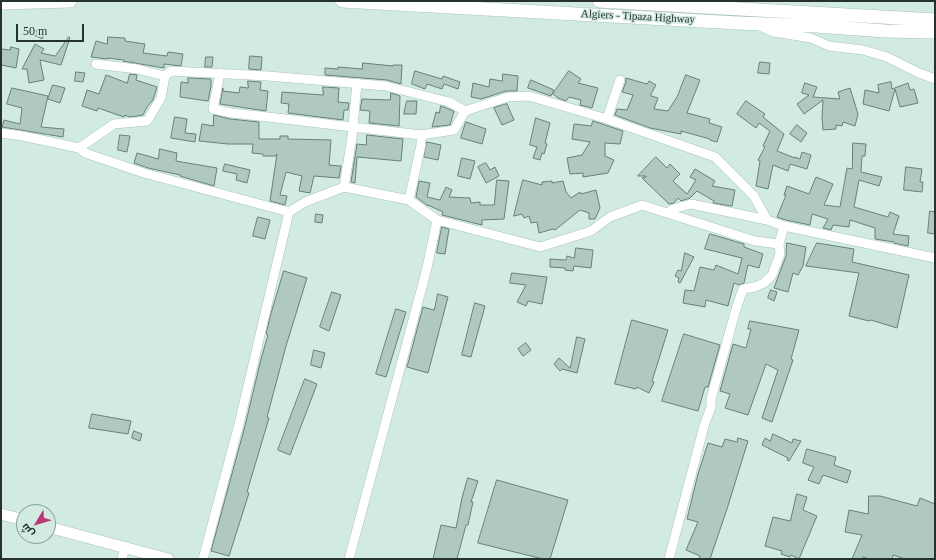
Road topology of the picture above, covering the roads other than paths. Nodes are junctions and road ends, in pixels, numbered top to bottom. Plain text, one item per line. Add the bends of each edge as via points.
1 (70, 1) edge
2 (342, 1) edge
3 (599, 1) edge
4 (1, 3) edge
5 (935, 20) edge
6 (756, 24) junction
7 (935, 32) edge
8 (96, 64) dead end
9 (220, 73) junction
10 (165, 76) junction
11 (935, 79) edge
12 (620, 80) dead end
13 (357, 84) junction
14 (465, 111) junction
15 (607, 119) junction
16 (352, 127) junction
17 (1, 133) edge
18 (421, 135) junction
19 (79, 148) junction
20 (344, 187) junction
21 (409, 200) junction
22 (289, 212) junction
23 (667, 213) junction
24 (437, 220) junction
25 (767, 220) junction
26 (784, 226) junction
27 (779, 244) junction
28 (935, 258) edge
29 (1, 514) edge
30 (16, 518) edge
31 (56, 529) edge
32 (125, 548) junction
33 (122, 559) edge
34 (168, 559) edge
35 (203, 559) edge
36 (349, 559) edge
37 (669, 559) edge

1 - 4 highway
2 - 6 highway, Algiers - Tipaza Highway
3 - 5 highway, Algiers - Tipaza Highway
6 - 7 highway, Algiers - Tipaza Highway
6 - 11 street via 774,32 811,38 830,46 881,55
8 - 10 street via 137,69
9 - 10 street via 171,71
9 - 13 street
9 - 16 street via 213,109
10 - 19 street via 161,98 147,121 114,124
12 - 15 street
13 - 14 street via 386,86 449,102
13 - 16 street
14 - 15 street via 508,97 529,96
14 - 18 street via 454,130
15 - 25 street via 715,157 754,196
16 - 18 street
16 - 20 street
17 - 19 street
18 - 21 street
19 - 22 street via 144,173
20 - 21 street
20 - 22 street via 305,202
21 - 24 street
22 - 35 street via 239,424
23 - 24 street via 642,205 610,217 591,231 540,247
23 - 25 street via 691,204
23 - 27 street via 756,240
24 - 36 street via 427,268
25 - 26 street
26 - 27 street
26 - 28 street
27 - 37 street via 780,254 772,275 764,283 743,289 736,309
29 - 30 main road
31 - 32 main road
32 - 33 street
32 - 34 main road

